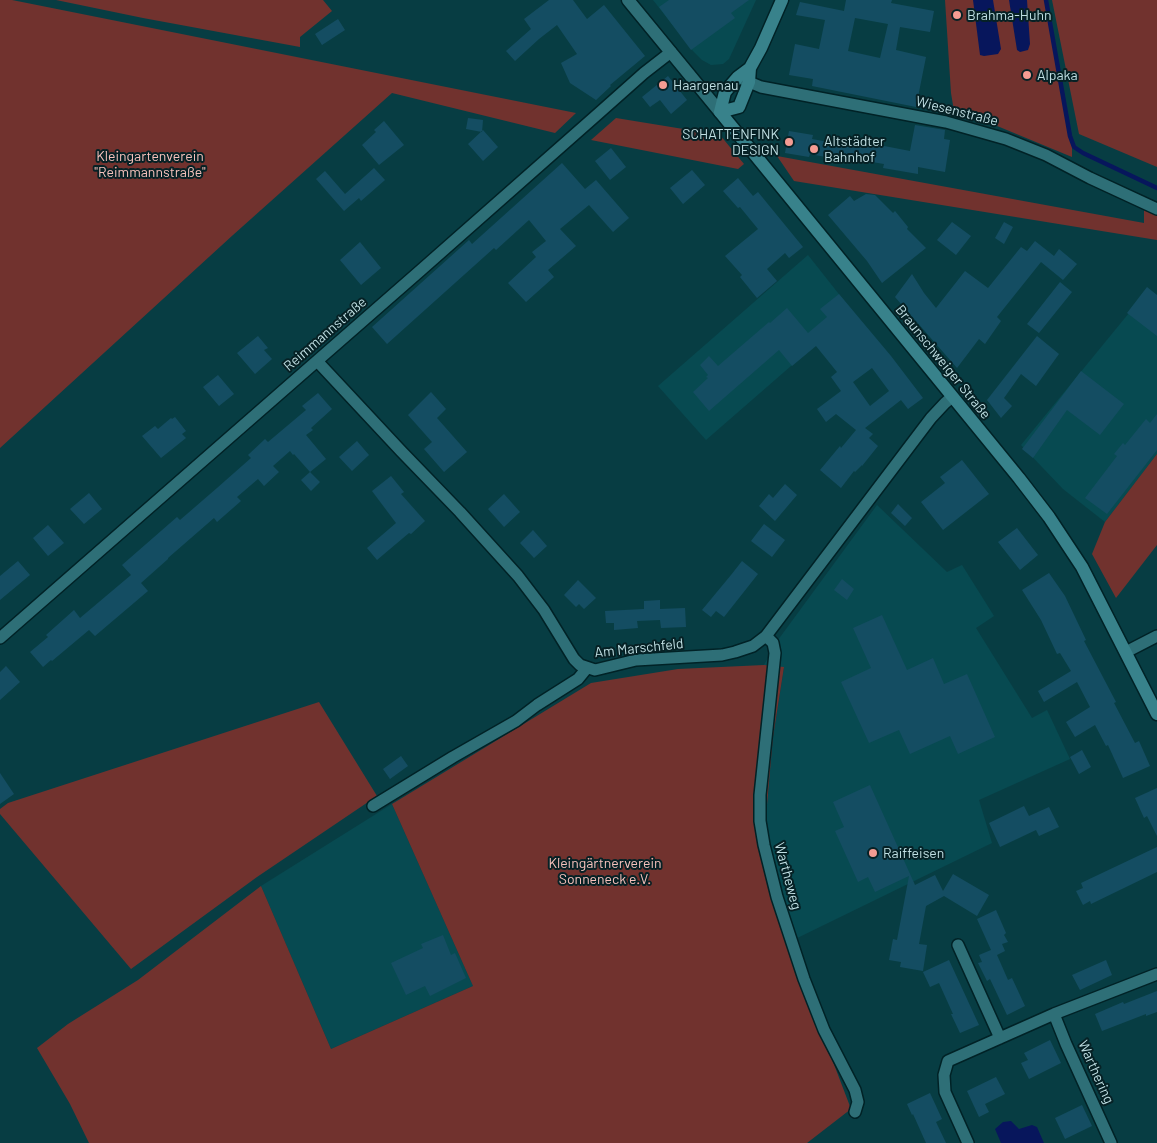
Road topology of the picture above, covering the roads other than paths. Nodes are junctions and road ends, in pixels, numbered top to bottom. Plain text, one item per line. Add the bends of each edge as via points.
1 (628, 0) edge
2 (782, 0) edge
3 (671, 52) junction
4 (744, 80) junction
5 (720, 112) junction
6 (1157, 209) edge
7 (317, 361) junction
8 (952, 397) junction
9 (766, 636) junction
10 (1157, 636) edge
11 (0, 638) edge
12 (1126, 652) junction
13 (587, 668) junction
14 (1157, 714) edge
15 (373, 806) dead end
16 (958, 945) dead end
17 (1157, 974) edge
18 (1054, 1014) junction
19 (1000, 1038) junction
20 (855, 1112) dead end
21 (968, 1143) edge
22 (1111, 1143) edge

1 - 3 street, Braunschweiger Straße
2 - 4 main road
3 - 5 street, Braunschweiger Straße
3 - 7 street, Reimmannstraße
4 - 5 main road via 725,92
4 - 5 main road via 740,107
4 - 6 street, Wiesenstraße via 946,122 1006,139
5 - 8 main road, Braunschweiger Straße
7 - 11 street, Reimmannstraße
7 - 13 street, Am Marschfeld via 518,576 544,610 574,659
8 - 9 street, Am Marschfeld via 931,418
8 - 12 main road, Braunschweiger Straße via 1062,535
9 - 13 street, Am Marschfeld via 753,646 722,655 636,660 595,670
9 - 20 street, Wartheweg via 776,653 760,795 764,846 804,979 824,1030 855,1090 858,1102
10 - 12 street
12 - 14 main road, Braunschweiger Straße
13 - 15 street via 578,680 516,721
16 - 19 street
17 - 18 street
18 - 19 street
18 - 22 street, Warthering
19 - 21 street via 948,1061 944,1075 945,1092

